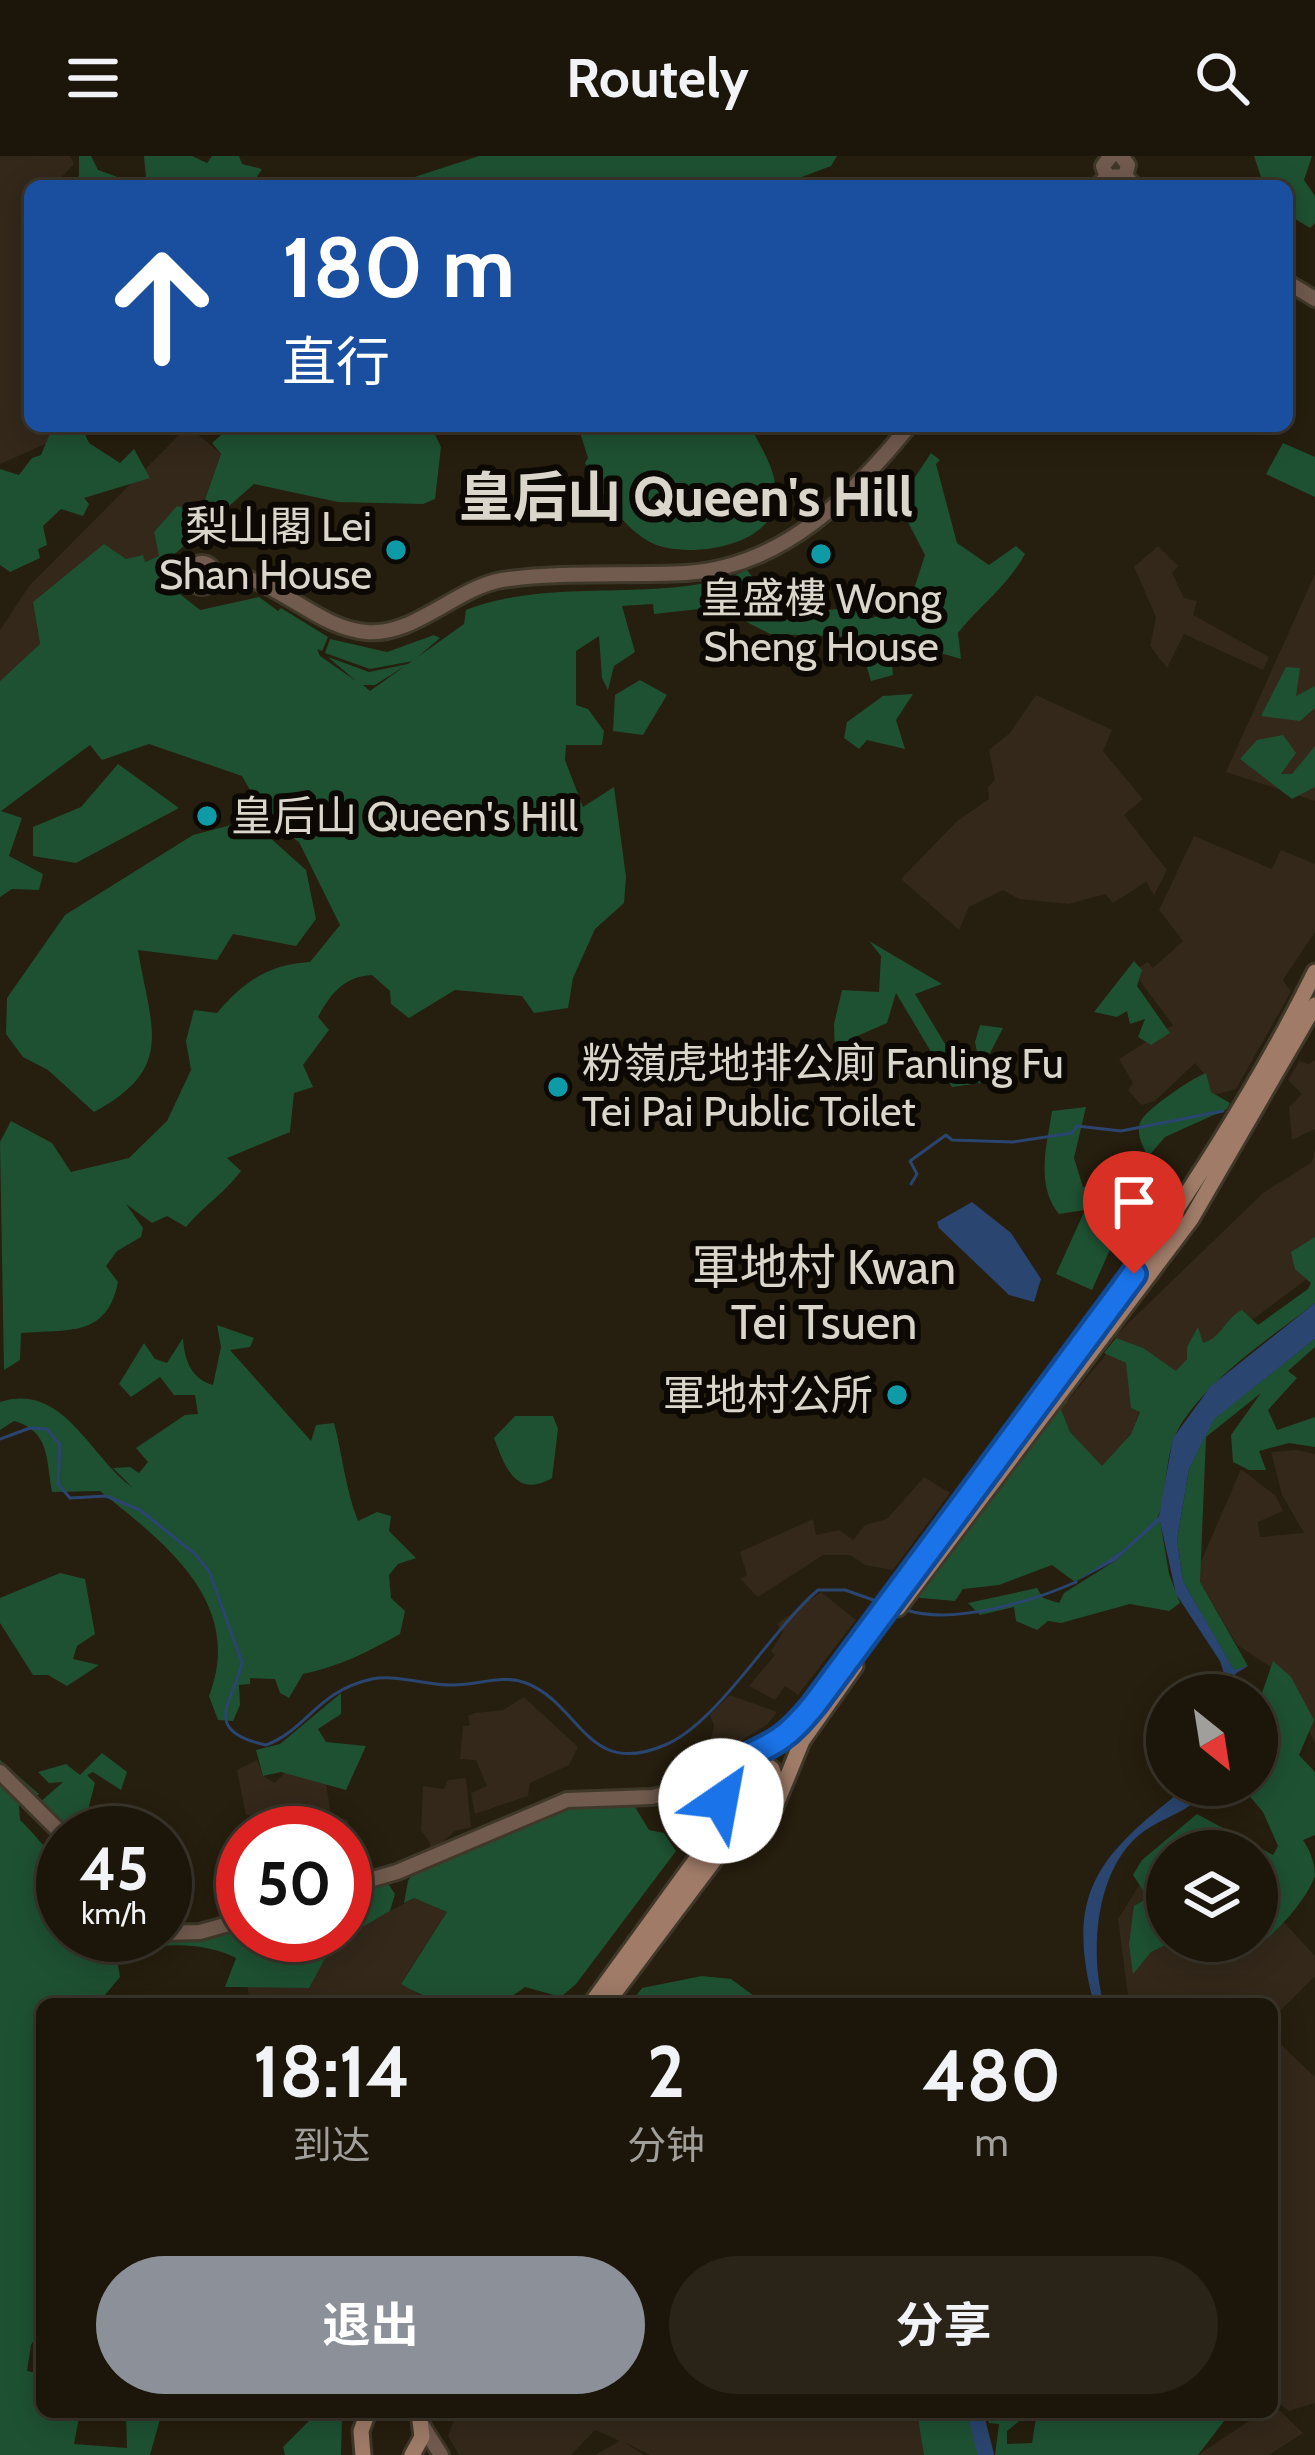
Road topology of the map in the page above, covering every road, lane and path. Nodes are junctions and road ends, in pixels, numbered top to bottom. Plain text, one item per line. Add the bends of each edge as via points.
1 (904, 432) edge
2 (214, 575) dead end
3 (1315, 971) edge
4 (1315, 1005) edge
5 (906, 1589) junction
6 (888, 1614) junction
7 (739, 1761) junction
8 (0, 1772) edge
9 (720, 1781) junction
10 (780, 1794) junction
11 (721, 1801) junction
12 (36, 1808) edge
13 (763, 1817) junction
14 (372, 1879) edge
15 (595, 1998) edge
16 (610, 1998) edge
17 (368, 2418) edge
18 (419, 2418) edge
19 (365, 2450) edge
20 (412, 2455) edge
21 (440, 2455) edge

1 - 2 street via 839,506 781,543 716,569 501,580 374,633 330,622 242,576
3 - 5 main road via 1184,1205
4 - 5 main road via 1192,1219
5 - 6 main road
6 - 7 main road via 801,1720
6 - 10 main road via 802,1741
7 - 9 main road
7 - 10 main road via 768,1765
8 - 12 street
9 - 11 main road
9 - 14 street via 652,1797 567,1799
10 - 13 main road
11 - 13 main road via 738,1818
11 - 15 main road via 712,1839
13 - 16 main road via 716,1857
17 - 19 main road
18 - 20 main road via 421,2441
18 - 21 street

